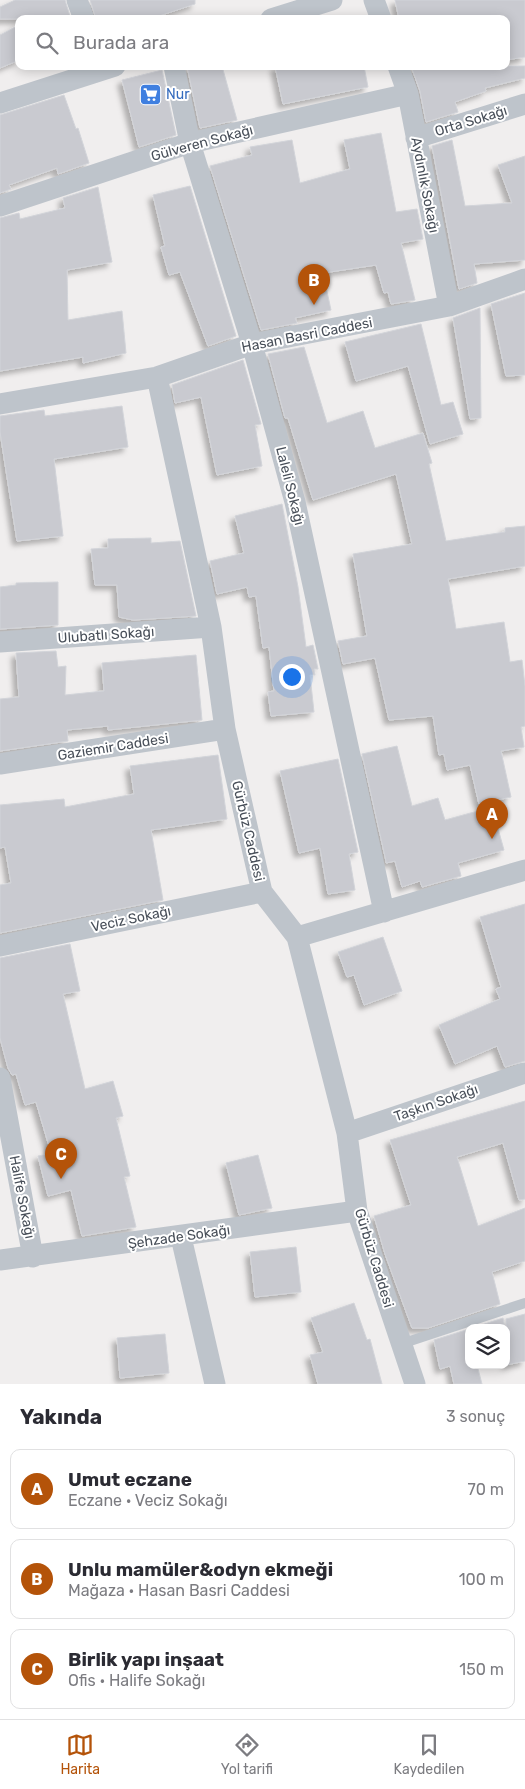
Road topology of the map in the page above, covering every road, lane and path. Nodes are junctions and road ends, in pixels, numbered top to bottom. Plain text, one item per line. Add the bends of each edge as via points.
1 (77, 0) edge
2 (332, 0) edge
3 (374, 0) edge
4 (83, 15) edge
5 (284, 15) edge
6 (380, 15) edge
7 (100, 70) edge
8 (175, 70) edge
9 (399, 70) edge
10 (408, 94) junction
11 (0, 103) edge
12 (525, 104) edge
13 (416, 138) junction
14 (190, 143) junction
15 (0, 206) edge
16 (525, 279) edge
17 (449, 306) junction
18 (252, 344) junction
19 (157, 377) junction
20 (0, 404) edge
21 (211, 627) junction
22 (0, 642) edge
23 (225, 729) junction
24 (0, 764) edge
25 (525, 870) edge
26 (262, 892) junction
27 (384, 912) junction
28 (297, 937) junction
29 (0, 946) edge
30 (525, 1073) edge
31 (0, 1078) edge
32 (347, 1133) junction
33 (357, 1211) junction
34 (182, 1237) junction
35 (33, 1257) junction
36 (0, 1260) edge
37 (525, 1303) edge
38 (401, 1344) junction
39 (215, 1384) edge
40 (414, 1384) edge

1 - 4 street
2 - 5 street
3 - 6 street
7 - 11 street
8 - 14 street, Laleli Sokağı
9 - 10 street, Aydınlık Sokağı
10 - 13 street, Aydınlık Sokağı
10 - 14 street, Gülveren Sokağı
12 - 13 street, Orta Sokağı
13 - 17 street, Aydınlık Sokağı
14 - 15 street, Gülveren Sokağı
14 - 18 street, Laleli Sokağı
16 - 17 street, Hasan Basri Caddesi
17 - 18 street, Hasan Basri Caddesi
18 - 19 street, Hasan Basri Caddesi
18 - 27 street, Laleli Sokağı via 295,502
19 - 20 street, Hasan Basri Caddesi
19 - 21 street, Gürbüz Caddesi
21 - 22 street, Ulubatlı Sokağı
21 - 23 street, Gürbüz Caddesi
23 - 24 street, Gaziemir Caddesi
23 - 26 street, Gürbüz Caddesi
25 - 27 street
26 - 28 street, Gürbüz Caddesi
26 - 29 street, Veciz Sokağı
27 - 28 street
28 - 32 street, Gürbüz Caddesi
30 - 32 street, Taşkın Sokağı
31 - 35 street, Halife Sokağı
32 - 33 street, Gürbüz Caddesi
33 - 34 street, Şehzade Sokağı
33 - 38 street, Gürbüz Caddesi
34 - 35 street, Şehzade Sokağı
34 - 39 street
35 - 36 street, Şehzade Sokağı
37 - 38 lane
38 - 40 street, Gürbüz Caddesi

